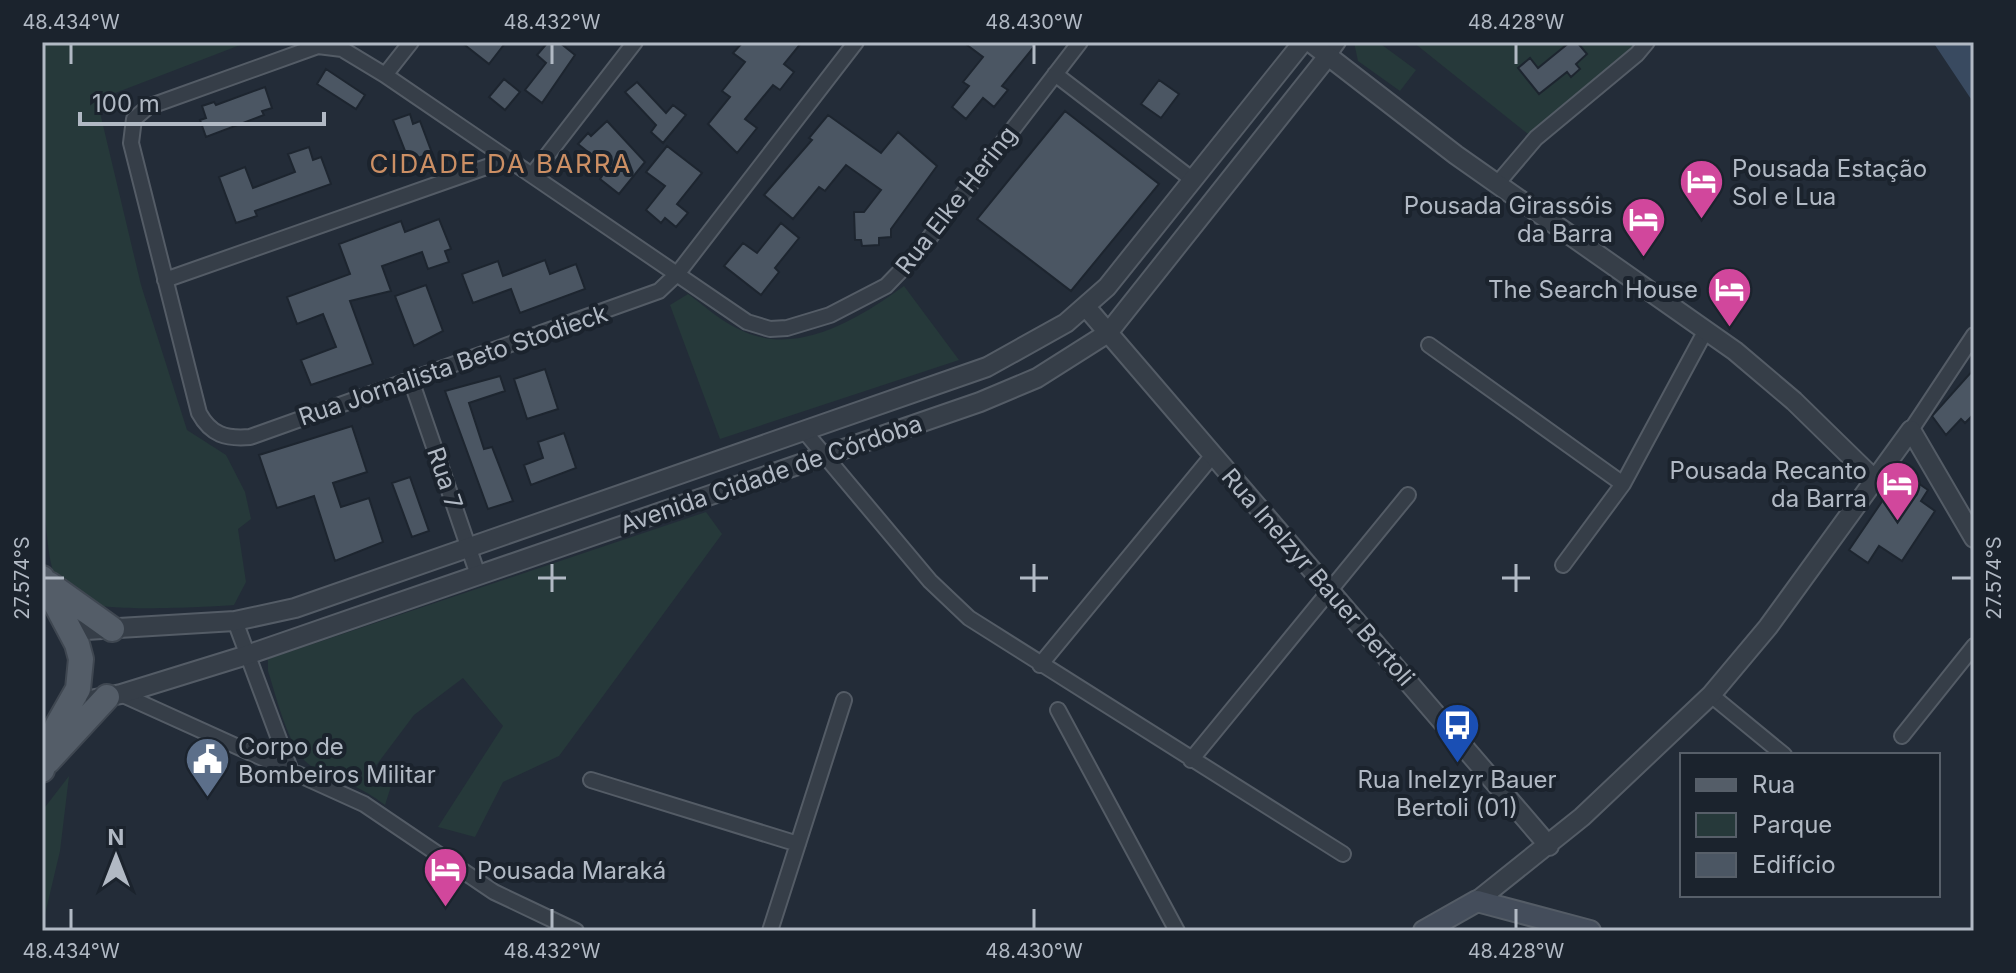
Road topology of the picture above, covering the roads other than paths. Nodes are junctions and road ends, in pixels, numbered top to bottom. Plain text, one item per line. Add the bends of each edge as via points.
1 (411, 42) edge
2 (635, 42) edge
3 (856, 42) edge
4 (1080, 42) edge
5 (1303, 42) edge
6 (1310, 42) edge
7 (1647, 42) edge
8 (1333, 49) edge
9 (1055, 74) junction
10 (385, 75) junction
11 (509, 159) junction
12 (532, 175) junction
13 (1193, 180) junction
14 (1497, 184) junction
15 (678, 273) junction
16 (165, 280) junction
17 (1086, 307) junction
18 (1706, 330) junction
19 (1108, 333) junction
20 (1974, 335) edge
21 (1429, 345) dead end
22 (411, 380) junction
23 (1911, 430) junction
24 (805, 432) junction
25 (1213, 455) junction
26 (824, 456) junction
27 (1877, 482) junction
28 (1623, 484) junction
29 (1408, 495) dead end
30 (1974, 538) edge
31 (469, 548) junction
32 (1563, 565) dead end
33 (478, 575) junction
34 (42, 578) edge
35 (1330, 591) junction
36 (235, 621) junction
37 (42, 624) edge
38 (112, 629) junction
39 (69, 631) junction
40 (1974, 646) edge
41 (247, 655) junction
42 (1040, 665) junction
43 (1711, 695) junction
44 (114, 696) junction
45 (844, 700) dead end
46 (70, 702) junction
47 (42, 710) edge
48 (1058, 710) dead end
49 (1902, 736) dead end
50 (1782, 753) edge
51 (1191, 760) junction
52 (43, 768) edge
53 (292, 774) junction
54 (591, 780) dead end
55 (798, 844) junction
56 (1549, 846) junction
57 (1343, 854) dead end
58 (1477, 901) junction
59 (576, 931) edge
60 (770, 931) edge
61 (1177, 931) edge
62 (1424, 931) edge
63 (1590, 931) edge

1 - 10 street
2 - 12 street
3 - 15 street, Rua Jornalista Beto Stodieck
4 - 9 street, Rua Elke Hering
5 - 13 street, Avenida Cidade de Córdoba
6 - 8 street
7 - 14 street via 1536,138
8 - 14 street
8 - 19 street, Avenida Cidade de Córdoba
9 - 13 street
9 - 15 street, Rua Elke Hering via 902,271 867,299 808,323 770,329 747,322
10 - 11 street, Rua Elke Hering
10 - 16 street, Rua Elke Hering via 330,45 148,107 134,119 131,143
11 - 12 street, Rua Elke Hering
11 - 16 street
12 - 15 street, Rua Elke Hering
13 - 17 street, Avenida Cidade de Córdoba
14 - 18 street
15 - 22 street, Rua Jornalista Beto Stodieck via 648,296
16 - 22 street, Rua Jornalista Beto Stodieck via 199,413 206,427 220,436 250,437
17 - 19 street, Rua Inelzyr Bauer Bertoli
17 - 24 street, Avenida Cidade de Córdoba via 1044,338 987,367
18 - 27 street via 1761,372
18 - 28 street
19 - 25 street, Rua Inelzyr Bauer Bertoli
19 - 26 street, Avenida Cidade de Córdoba via 1015,389
20 - 23 street
21 - 28 street
22 - 31 street, Rua 7
23 - 27 street
23 - 30 street
24 - 26 street
24 - 31 street, Avenida Cidade de Córdoba
25 - 35 street, Rua Inelzyr Bauer Bertoli
25 - 42 street
26 - 33 street, Avenida Cidade de Córdoba
26 - 42 street via 949,600
27 - 43 street
28 - 32 street
29 - 35 street
31 - 33 street, Rua 7
31 - 36 street, Avenida Cidade de Córdoba via 295,608
33 - 41 street, Avenida Cidade de Córdoba
34 - 38 main road
34 - 39 main road
35 - 51 street
35 - 56 street, Rua Inelzyr Bauer Bertoli
36 - 38 street, Avenida Cidade de Córdoba
36 - 41 street
37 - 39 main road
38 - 39 street, Avenida Cidade de Córdoba
39 - 46 main road via 81,659 78,689
40 - 49 street
41 - 44 street, Avenida Cidade de Córdoba
41 - 53 street
42 - 51 street
43 - 50 street
43 - 56 street
44 - 46 street, Avenida Cidade de Córdoba
44 - 52 main road
44 - 53 street
45 - 55 street
46 - 47 main road
46 - 52 main road
48 - 61 street
51 - 57 street
53 - 59 street via 364,804 494,892
54 - 55 street
55 - 60 street
56 - 58 street
58 - 62 main road
58 - 63 main road

